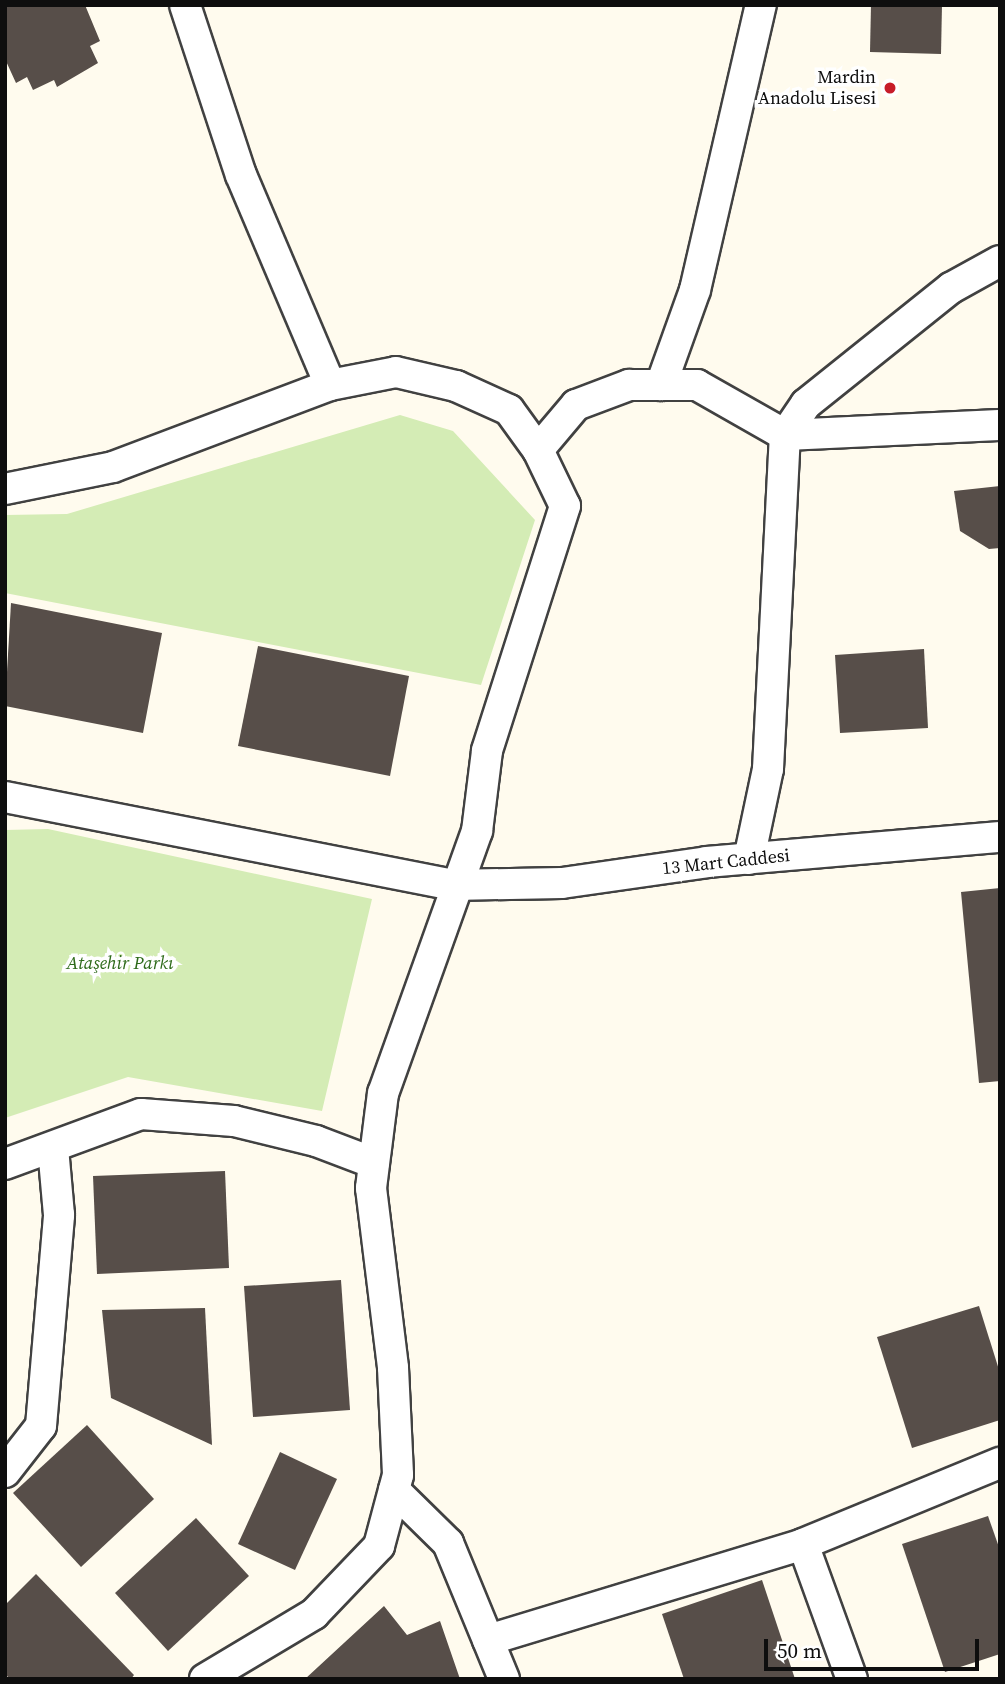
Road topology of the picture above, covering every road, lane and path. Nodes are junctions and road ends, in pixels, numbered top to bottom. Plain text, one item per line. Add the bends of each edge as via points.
1 (185, 5) edge
2 (761, 5) edge
3 (1000, 261) edge
4 (661, 385) junction
5 (330, 386) junction
6 (1000, 425) edge
7 (785, 435) junction
8 (538, 450) junction
9 (5, 489) edge
10 (5, 797) edge
11 (1000, 837) edge
12 (749, 859) junction
13 (453, 886) junction
14 (53, 1148) junction
15 (374, 1163) junction
16 (5, 1164) edge
17 (1000, 1463) edge
18 (5, 1472) edge
19 (394, 1490) junction
20 (803, 1544) junction
21 (488, 1640) junction
22 (205, 1679) edge
23 (504, 1679) edge
24 (852, 1679) edge

1 - 5 street via 241,175
2 - 4 street via 695,290
3 - 7 street via 951,288 806,404
4 - 7 street via 697,385
4 - 8 street via 629,385 576,405
5 - 8 street via 396,372 456,386 509,410
5 - 9 street via 113,467
6 - 7 street
7 - 12 street via 768,769
8 - 13 street via 565,506 487,751 477,831
10 - 13 street, 13 Mart Caddesi
11 - 12 street, 13 Mart Caddesi
12 - 13 street, 13 Mart Caddesi via 562,883
13 - 15 street via 383,1093
14 - 15 street via 141,1114 234,1121 316,1141
14 - 16 street
14 - 18 street via 59,1214 41,1426
15 - 19 street via 371,1188 394,1368
17 - 20 street
19 - 21 street via 448,1544
19 - 22 street via 379,1546 314,1614
20 - 21 street
20 - 24 street
21 - 23 street

